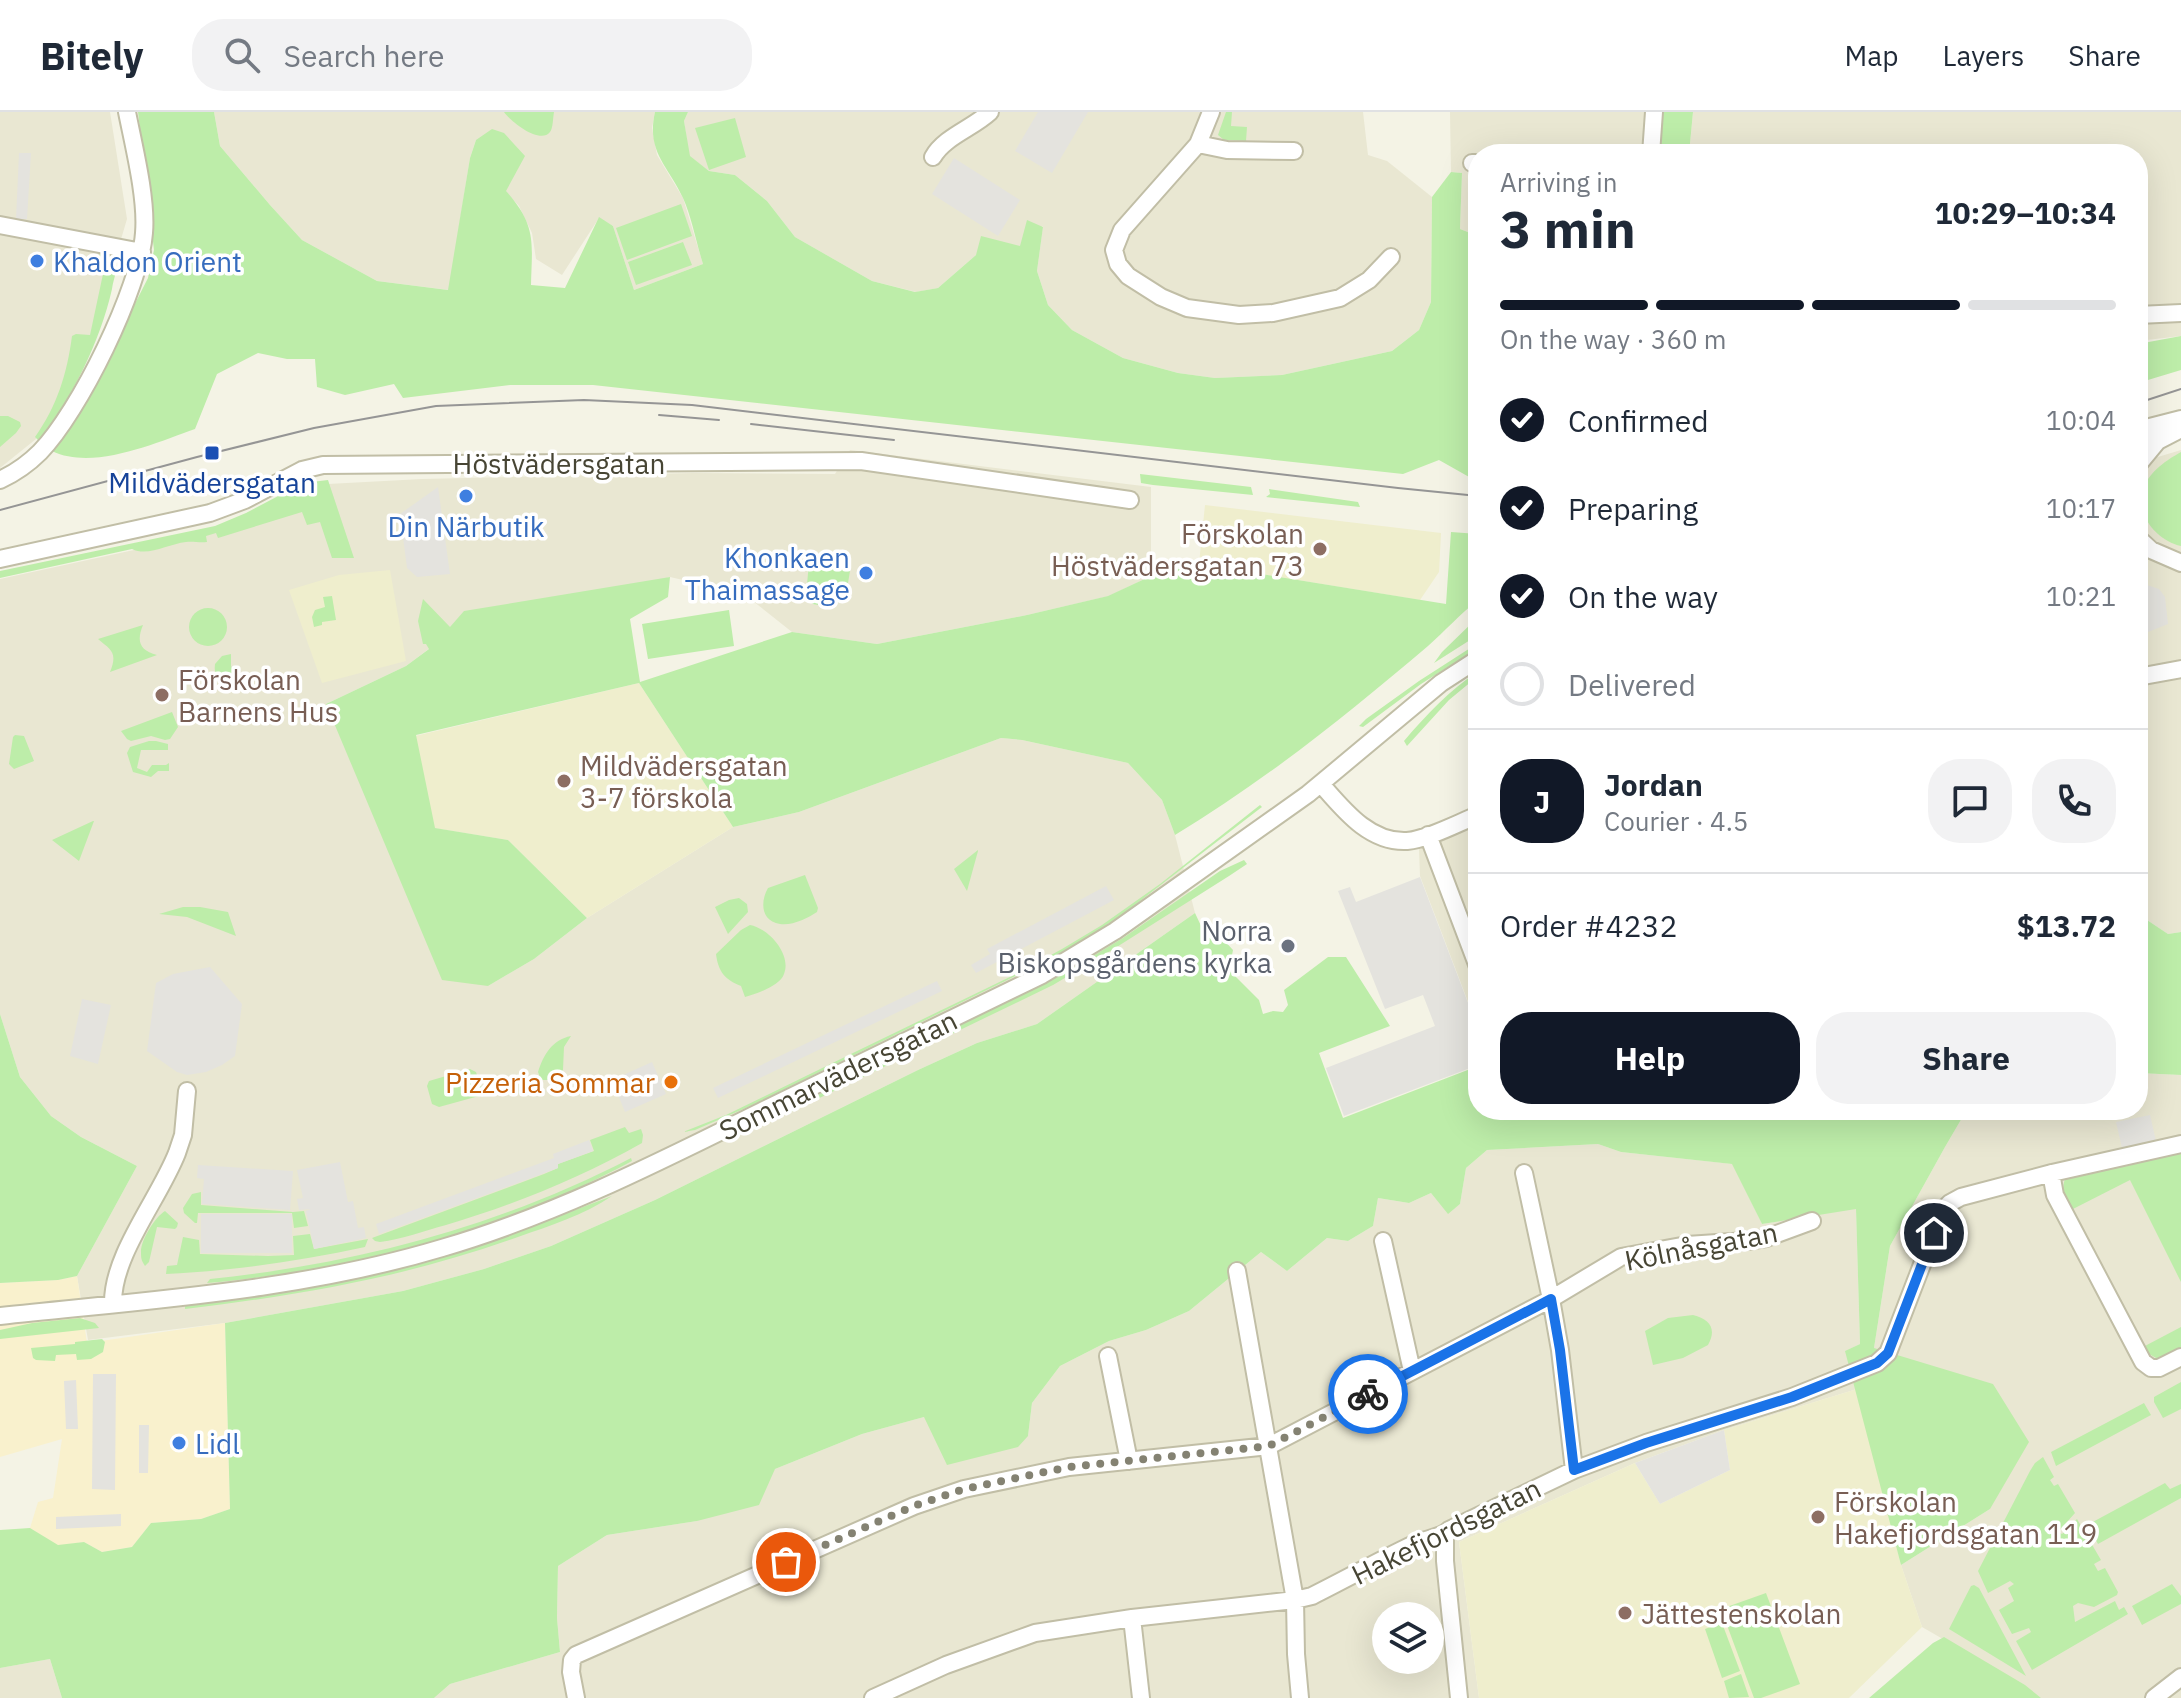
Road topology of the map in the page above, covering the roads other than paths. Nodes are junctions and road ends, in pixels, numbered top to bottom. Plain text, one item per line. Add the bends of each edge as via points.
1 (127, 112) edge
2 (990, 112) edge
3 (1211, 112) edge
4 (1654, 112) edge
5 (1198, 144) junction
6 (1652, 144) edge
7 (1294, 151) dead end
8 (933, 157) dead end
9 (0, 225) edge
10 (142, 252) junction
11 (1391, 257) dead end
12 (2181, 313) edge
13 (2148, 315) edge
14 (2181, 419) edge
15 (2148, 427) edge
16 (2181, 429) edge
17 (2158, 441) junction
18 (2148, 444) edge
19 (2148, 453) edge
20 (0, 480) edge
21 (1130, 500) dead end
22 (2148, 547) edge
23 (0, 559) edge
24 (2181, 563) edge
25 (1468, 665) edge
26 (2181, 669) edge
27 (2148, 675) edge
28 (1321, 784) junction
29 (1468, 819) edge
30 (1428, 835) junction
31 (1468, 941) edge
32 (187, 1091) dead end
33 (2181, 1144) edge
34 (1524, 1173) dead end
35 (2051, 1173) junction
36 (1812, 1221) dead end
37 (1383, 1241) dead end
38 (1237, 1271) dead end
39 (1551, 1299) junction
40 (113, 1304) junction
41 (0, 1316) edge
42 (1108, 1356) dead end
43 (2181, 1357) edge
44 (1412, 1371) junction
45 (1269, 1446) junction
46 (1129, 1461) junction
47 (1574, 1470) junction
48 (1445, 1534) junction
49 (1295, 1600) junction
50 (1132, 1618) junction
51 (2181, 1677) edge
52 (882, 1696) edge
53 (576, 1698) edge
54 (1141, 1698) edge
55 (1300, 1698) edge
56 (1459, 1698) edge
57 (2154, 1698) edge

1 - 10 street via 144,218
2 - 8 street via 938,147
3 - 5 street
4 - 6 street
5 - 7 street
5 - 11 street via 1122,230 1114,250 1118,264 1143,287 1187,308 1273,313 1340,298 1369,280
9 - 10 street
10 - 20 street via 126,301 73,406 42,449
12 - 13 street
14 - 15 street
16 - 17 street
17 - 18 street
17 - 19 street
21 - 23 street, Höstvädersgatan via 861,461 323,465 210,513
22 - 24 street
25 - 28 street, Sommarvädersgatan
26 - 27 street
28 - 30 street via 1355,821 1382,837 1409,841
28 - 40 street, Sommarvädersgatan via 1115,931 1054,968 593,1193 487,1234 359,1270
29 - 30 street
30 - 31 street
32 - 40 street via 177,1153 122,1261
33 - 35 street, Hakefjordsgatan
34 - 39 street
35 - 43 street via 2055,1195 2143,1362 2159,1368
35 - 47 street, Hakefjordsgatan via 1961,1197 1943,1210 1888,1353 1877,1363
36 - 39 street, Kölnåsgatan via 1766,1238 1621,1257
37 - 44 street
38 - 45 street
39 - 44 street, Kölnåsgatan
39 - 47 street
40 - 41 street, Sommarvädersgatan
42 - 46 street
44 - 45 street, Kölnåsgatan
45 - 46 street, Kölnåsgatan
45 - 49 street
46 - 53 street, Kölnåsgatan via 1038,1472 914,1506 576,1655 571,1672
47 - 48 street, Hakefjordsgatan
48 - 49 street, Hakefjordsgatan
48 - 56 street
49 - 50 street, Hakefjordsgatan
49 - 55 street
50 - 52 street, Hakefjordsgatan via 1035,1633 946,1665
50 - 54 street
51 - 57 street

